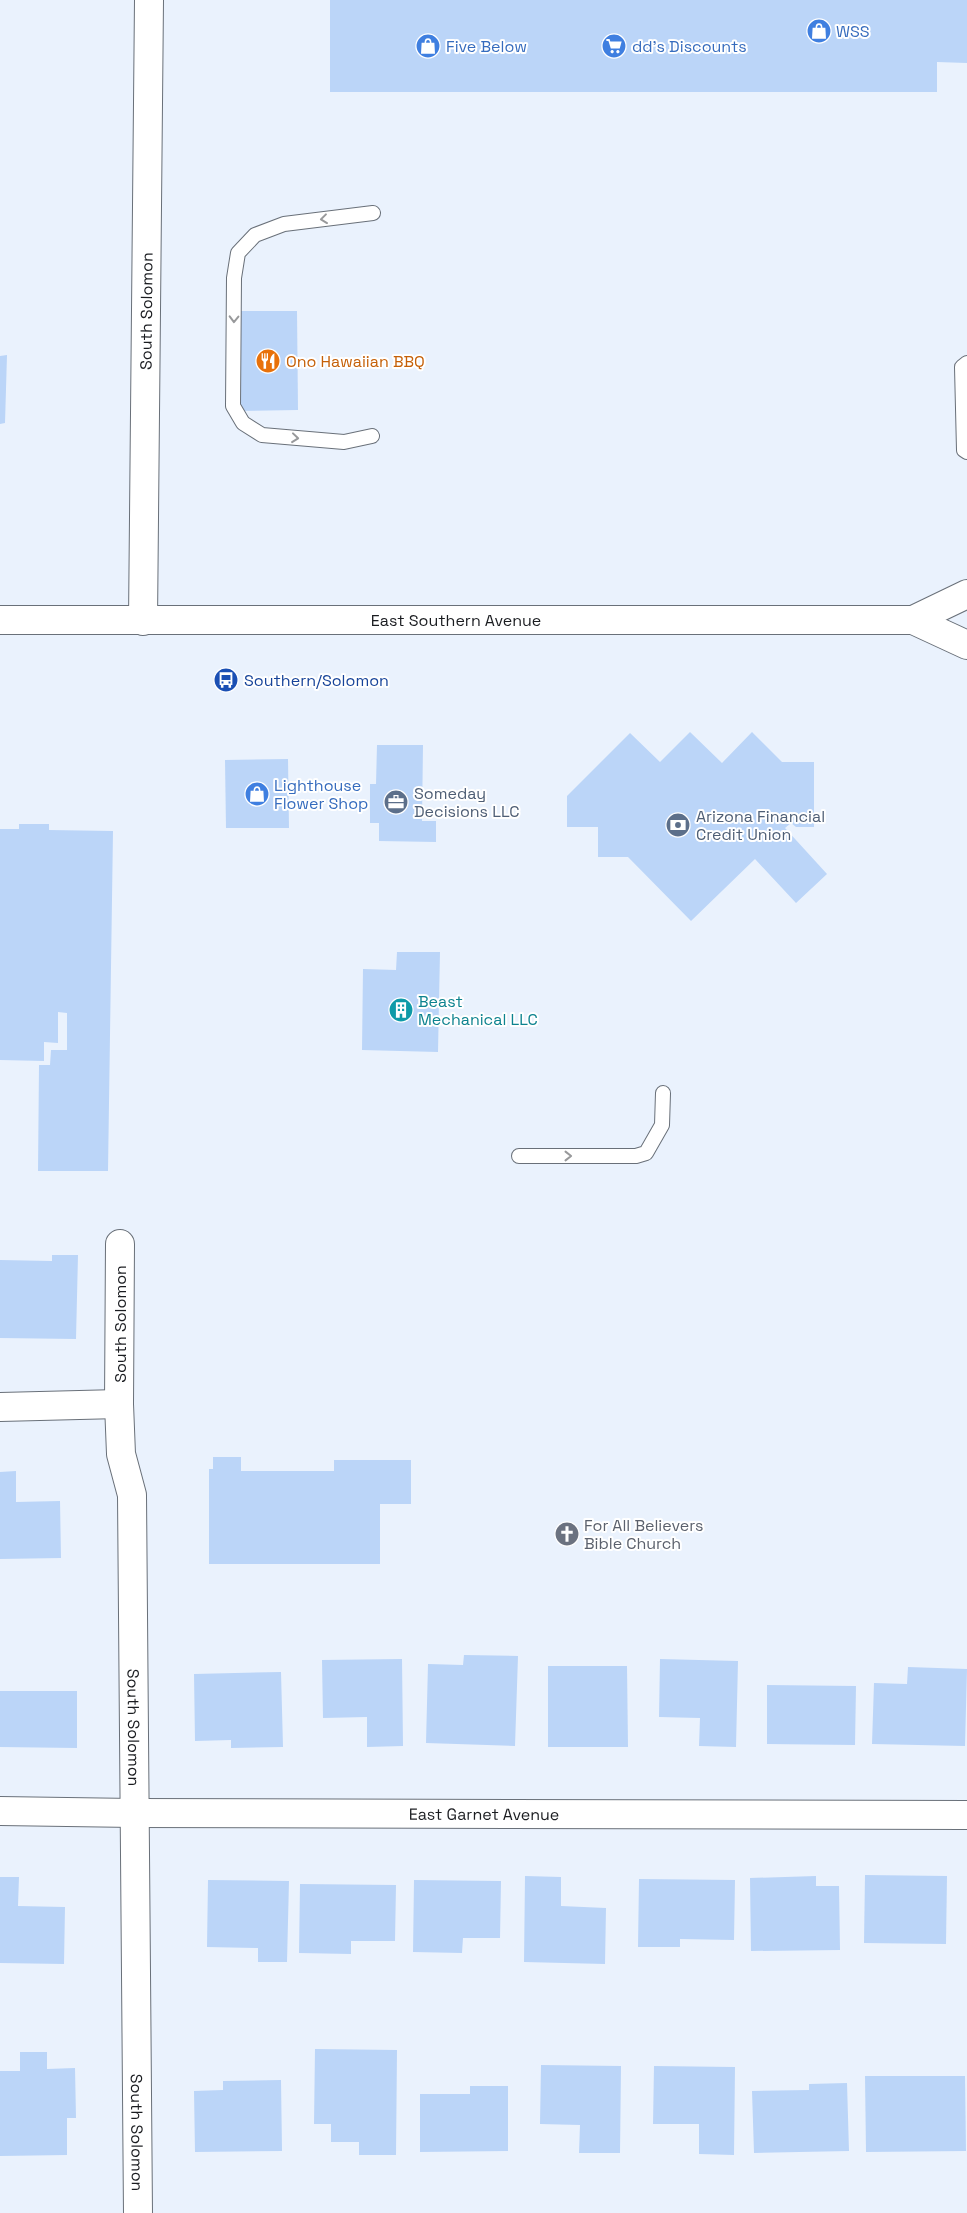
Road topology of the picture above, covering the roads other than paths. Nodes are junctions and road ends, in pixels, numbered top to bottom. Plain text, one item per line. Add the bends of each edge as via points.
1 (149, 0) edge
2 (373, 213) dead end
3 (967, 363) edge
4 (372, 436) dead end
5 (967, 452) edge
6 (967, 594) edge
7 (0, 620) edge
8 (913, 620) junction
9 (143, 621) junction
10 (967, 645) edge
11 (663, 1093) dead end
12 (519, 1156) dead end
13 (120, 1244) dead end
14 (119, 1404) junction
15 (0, 1407) edge
16 (0, 1811) edge
17 (134, 1813) junction
18 (967, 1815) edge
19 (138, 2213) edge

1 - 9 street, South Solomon
2 -> 4 lane via 284,224 255,235 238,253 234,278 233,406 243,423 262,435 344,442
3 - 5 lane via 962,367 962,429 964,450
6 - 8 street, East Southern Avenue
7 - 9 street, East Southern Avenue
8 - 9 street, East Southern Avenue
8 - 10 street, East Southern Avenue
12 -> 11 lane via 636,1156 646,1152 662,1125
13 - 14 street, South Solomon
14 - 15 street
14 - 17 street, South Solomon via 121,1454 132,1495
16 - 17 street, East Garnet Avenue
17 - 18 street, East Garnet Avenue
17 - 19 street, South Solomon

